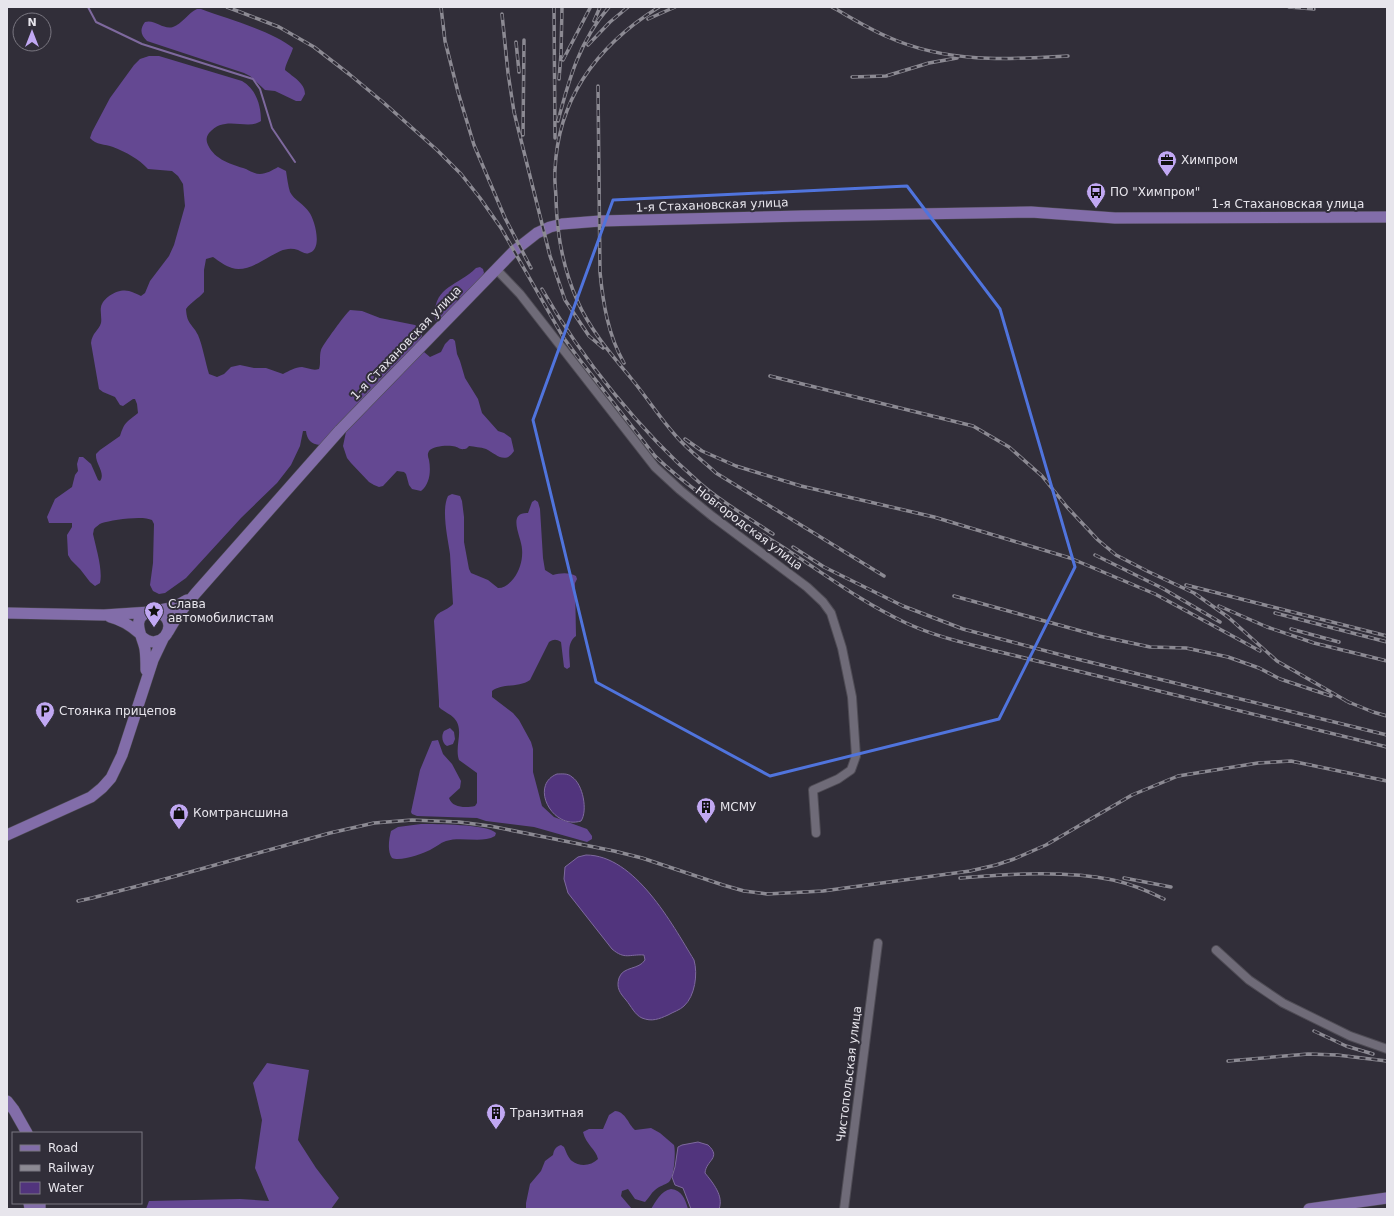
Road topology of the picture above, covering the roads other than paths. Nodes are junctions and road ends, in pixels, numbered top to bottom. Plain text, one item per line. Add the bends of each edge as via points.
1 (1387, 217) edge
2 (496, 269) junction
3 (195, 594) junction
4 (152, 612) junction
5 (7, 613) edge
6 (104, 615) junction
7 (140, 635) junction
8 (166, 635) junction
9 (145, 681) junction
10 (816, 833) dead end
11 (7, 835) edge
12 (878, 943) dead end
13 (1216, 950) dead end
14 (1387, 1049) edge
15 (7, 1101) edge
16 (20, 1119) junction
17 (22, 1132) edge
18 (26, 1132) edge
19 (1387, 1198) edge
20 (1387, 1205) edge
21 (844, 1209) edge
22 (1309, 1209) edge
23 (1362, 1209) edge

1 - 2 main road, 1-я Стахановская улица via 1115,218 1031,212 587,222 543,229 522,244
2 - 3 main road, 1-я Стахановская улица via 340,430
2 - 10 street, Новгородская улица via 520,294 655,467 712,516 807,587 827,607 834,620 842,648 852,697 856,756 851,770 813,790
3 - 4 main road via 176,606
3 - 8 main road
4 - 6 main road
4 - 7 main road via 140,618
4 - 8 main road via 165,616 168,624
5 - 6 main road
6 - 7 main road via 122,620
7 - 8 main road via 152,642
7 - 9 main road via 145,648
8 - 9 main road
9 - 11 main road via 122,755 111,778 91,797
12 - 21 street, Чистопольская улица
13 - 14 street via 1250,980 1283,1003 1350,1036
15 - 16 main road
16 - 17 main road
16 - 18 main road
19 - 22 main road
20 - 23 main road

